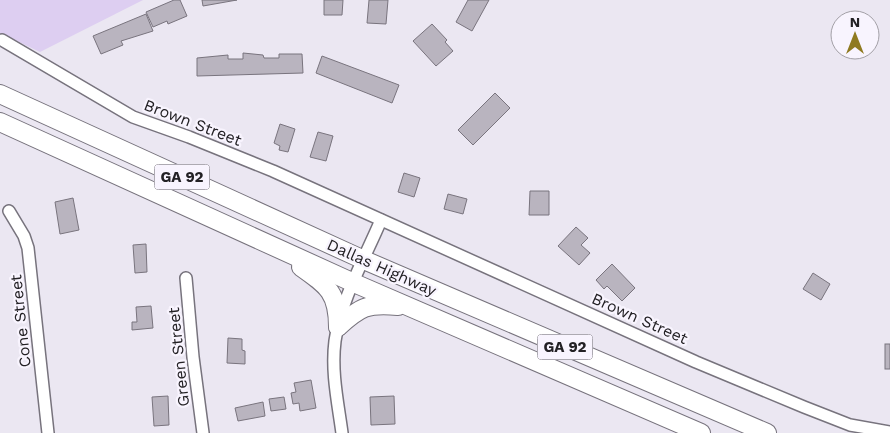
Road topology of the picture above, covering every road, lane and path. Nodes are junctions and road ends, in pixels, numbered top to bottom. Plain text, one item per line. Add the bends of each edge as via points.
1 (2, 40) dead end
2 (0, 94) edge
3 (0, 122) edge
4 (9, 211) dead end
5 (381, 220) junction
6 (261, 241) junction
7 (364, 260) junction
8 (186, 278) dead end
9 (354, 283) junction
10 (411, 307) junction
11 (338, 327) junction
12 (890, 432) edge
13 (48, 433) edge
14 (203, 433) edge
15 (342, 433) edge
16 (701, 433) edge
17 (767, 433) edge

1 - 5 street, Brown Street via 133,116 189,136
2 - 7 main road, Dallas Highway / GA 92
3 - 6 main road, Dallas Highway / GA 92
4 - 13 street, Cone Street via 28,248
5 - 7 street
5 - 12 street, Brown Street via 804,407 850,425
6 - 9 main road, Dallas Highway / GA 92
6 - 11 main road via 326,285 335,300
7 - 9 street
7 - 17 main road, Dallas Highway / GA 92
8 - 14 street, Green Street via 192,357
9 - 10 main road, Dallas Highway / GA 92
9 - 11 street
10 - 11 main road via 370,305 355,312
10 - 16 main road, Dallas Highway / GA 92
11 - 15 street via 334,358

